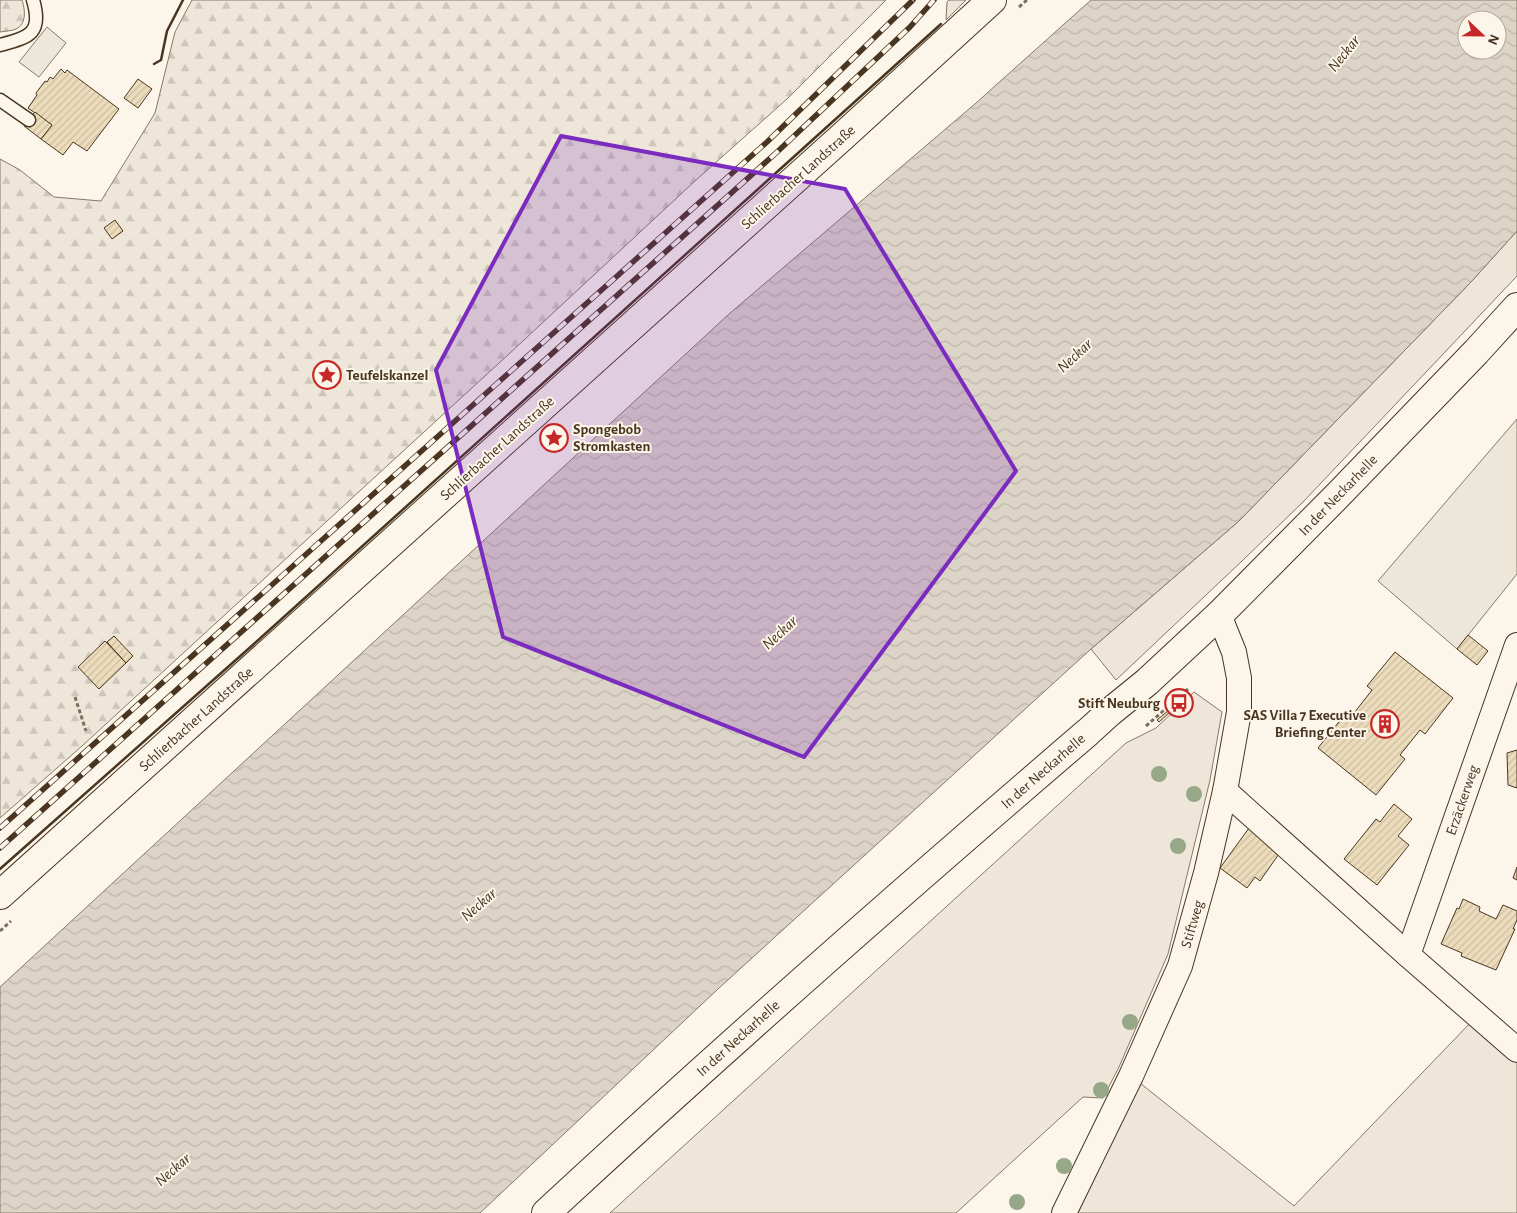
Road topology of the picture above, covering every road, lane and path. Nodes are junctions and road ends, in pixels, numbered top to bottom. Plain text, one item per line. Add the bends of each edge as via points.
1 (33, 0) edge
2 (992, 0) edge
3 (0, 45) edge
4 (0, 100) edge
5 (29, 120) dead end
6 (1517, 307) edge
7 (1219, 615) junction
8 (1517, 645) edge
9 (1188, 689) dead end
10 (75, 697) dead end
11 (1146, 726) dead end
12 (86, 732) dead end
13 (1225, 791) junction
14 (0, 895) edge
15 (1408, 956) junction
16 (1517, 1050) edge
17 (546, 1213) edge
18 (1064, 1213) edge

1 - 3 lane via 37,17 34,28 15,42
2 - 14 main road, Schlierbacher Landstraße
4 - 5 lane
6 - 7 main road, In der Neckarhelle
7 - 13 street, Stiftweg via 1234,652 1240,678
7 - 17 main road, In der Neckarhelle via 1147,682 944,855 663,1104
8 - 15 street, Erzäckerweg
9 - 11 path
10 - 12 path
13 - 15 street
13 - 18 street, Stiftweg via 1180,966
15 - 16 street

